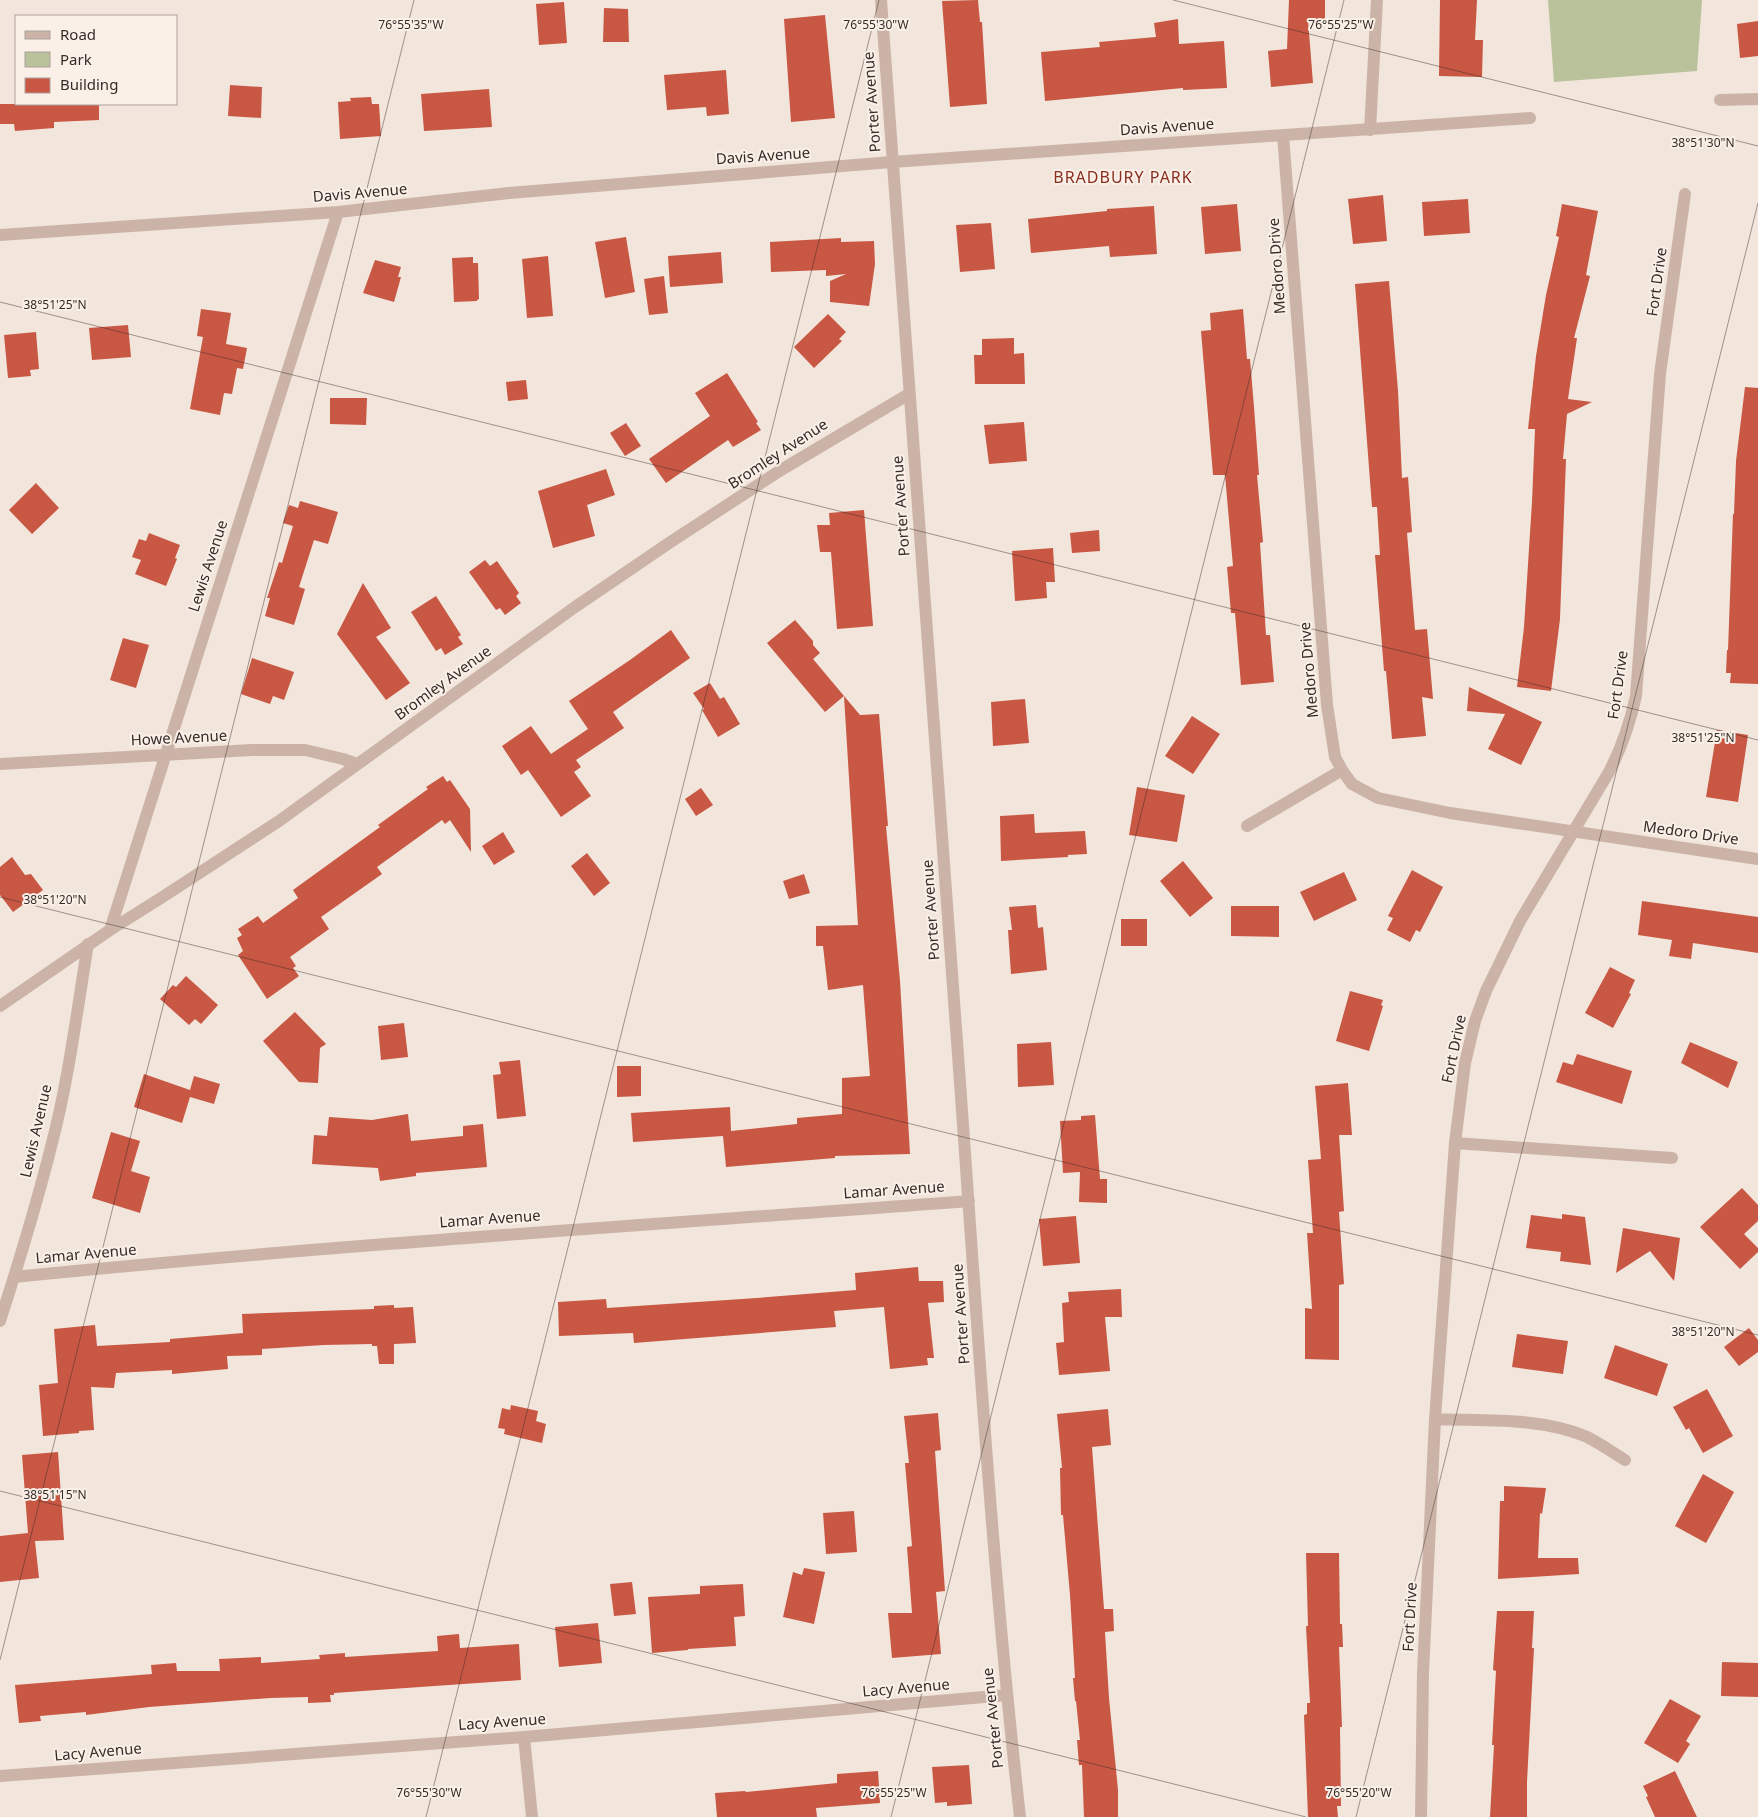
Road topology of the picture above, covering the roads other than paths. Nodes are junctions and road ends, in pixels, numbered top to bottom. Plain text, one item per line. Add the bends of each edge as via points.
1 (881, 0) edge
2 (1377, 0) edge
3 (1758, 99) edge
4 (1720, 100) dead end
5 (1530, 118) dead end
6 (1370, 130) junction
7 (1283, 135) junction
8 (892, 162) junction
9 (1686, 194) dead end
10 (338, 212) junction
11 (0, 234) edge
12 (909, 394) junction
13 (164, 755) junction
14 (0, 764) edge
15 (358, 764) junction
16 (1342, 770) junction
17 (1247, 826) dead end
18 (1574, 832) junction
19 (1758, 859) edge
20 (110, 930) junction
21 (88, 944) junction
22 (0, 1006) edge
23 (1455, 1143) junction
24 (1672, 1158) dead end
25 (969, 1201) junction
26 (14, 1277) junction
27 (0, 1321) edge
28 (1436, 1419) junction
29 (1625, 1460) dead end
30 (1006, 1695) junction
31 (524, 1737) junction
32 (0, 1776) edge
33 (532, 1817) edge
34 (1020, 1817) edge
35 (1421, 1817) edge

1 - 8 street, Porter Avenue
2 - 6 street
3 - 4 street
5 - 6 street, Davis Avenue
6 - 7 street, Davis Avenue
7 - 8 street, Davis Avenue
7 - 16 street, Medoro Drive via 1327,705 1335,757
8 - 10 street, Davis Avenue via 519,192
8 - 12 street, Porter Avenue
9 - 18 street, Fort Drive via 1660,374 1636,696 1622,748
10 - 11 street, Davis Avenue
10 - 13 street, Lewis Avenue
12 - 15 street, Bromley Avenue via 781,470 664,547 575,607
12 - 25 street, Porter Avenue
13 - 14 street, Howe Avenue
13 - 15 street, Howe Avenue via 304,750
13 - 20 street, Lewis Avenue
15 - 20 street, Bromley Avenue via 279,821
16 - 17 street
16 - 18 street, Medoro Drive via 1352,784 1378,798
18 - 19 street, Medoro Drive
18 - 23 street, Fort Drive via 1520,921 1486,991 1465,1063
20 - 21 street, Bromley Avenue
21 - 22 street, Bromley Avenue
21 - 26 street, Lewis Avenue via 53,1141
23 - 24 street
23 - 28 street, Fort Drive
25 - 26 street, Lamar Avenue via 492,1235
25 - 30 street, Porter Avenue
26 - 27 street, Lewis Avenue
28 - 29 street via 1555,1427 1586,1437
28 - 35 street, Fort Drive via 1423,1673
30 - 31 street, Lacy Avenue
30 - 34 street, Porter Avenue
31 - 32 street, Lacy Avenue
31 - 33 street

